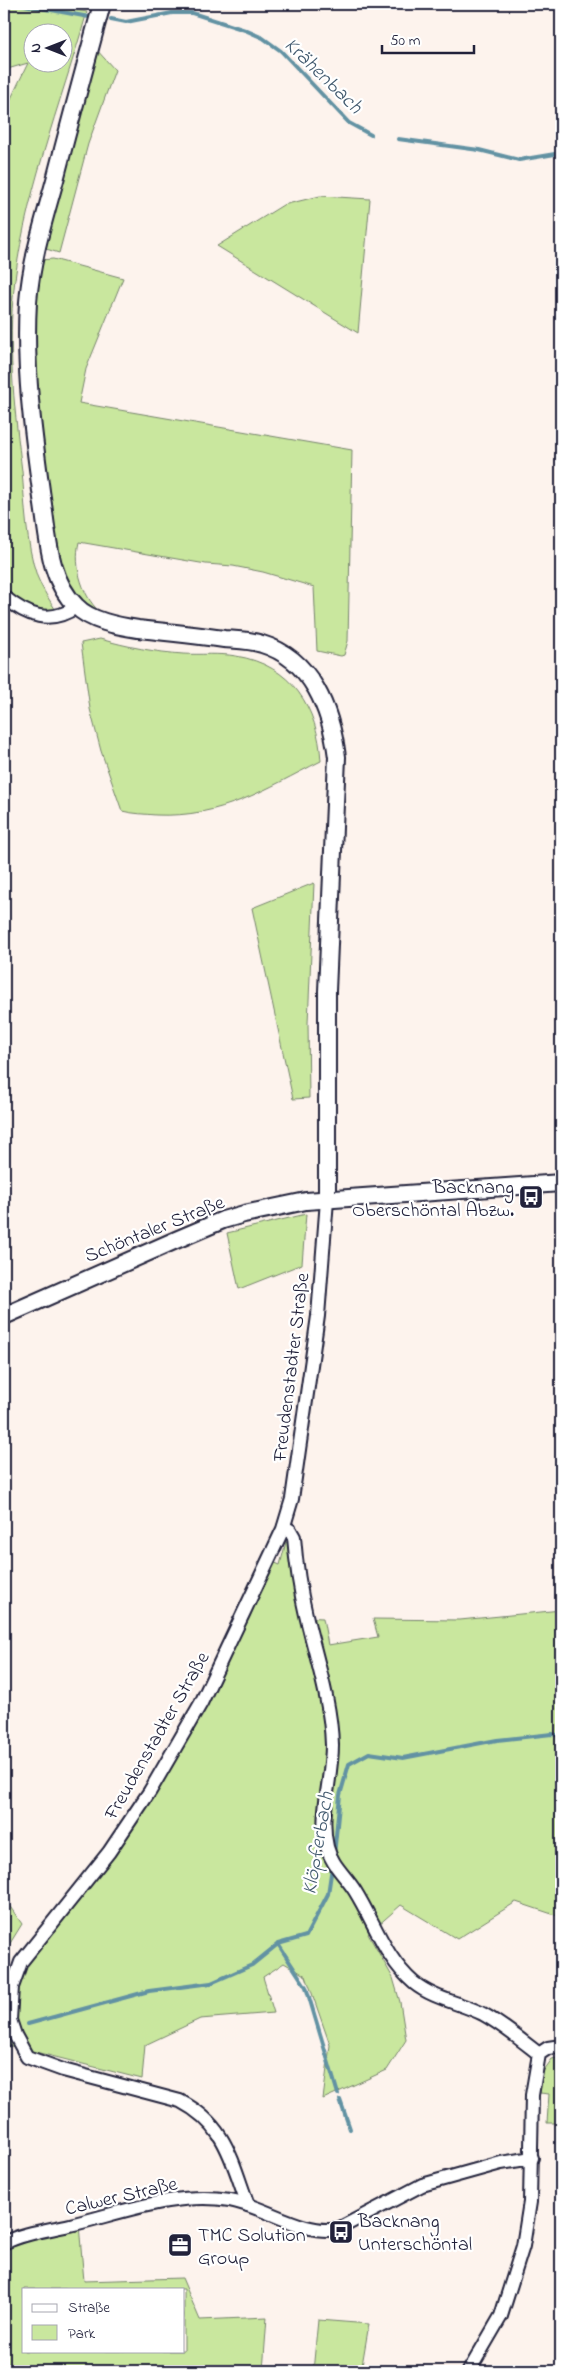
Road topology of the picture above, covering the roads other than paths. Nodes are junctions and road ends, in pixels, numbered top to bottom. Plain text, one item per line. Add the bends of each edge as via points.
1 (102, 4) edge
2 (4, 597) edge
3 (76, 608) junction
4 (561, 1183) edge
5 (327, 1200) junction
6 (4, 1316) edge
7 (284, 1528) junction
8 (561, 2046) edge
9 (539, 2054) junction
10 (532, 2158) junction
11 (248, 2205) junction
12 (4, 2243) edge
13 (469, 2371) edge

1 - 3 street via 36,250 28,300 27,364 50,552 57,576
2 - 3 street via 16,606 47,617 65,615
3 - 5 street via 126,627 261,643 292,659 324,701 333,726 337,757 327,991
4 - 5 street, Schöntaler Straße
5 - 6 street, Schöntaler Straße via 306,1201 223,1220
5 - 7 street, Freudenstadter Straße via 318,1316 292,1499
7 - 9 street via 290,1530 294,1537 306,1613 327,1704 332,1746 324,1826 331,1859 354,1888 385,1948 398,1967 416,1984 484,2015
7 - 11 street, Freudenstadter Straße via 201,1703 150,1791 108,1852 21,1962 12,1988 10,2020 27,2057 63,2070 180,2101 207,2118 220,2134
8 - 9 street via 548,2048
9 - 10 street via 532,2095
10 - 11 street via 501,2162 422,2185 338,2229 328,2231
10 - 13 street via 523,2246 501,2316
11 - 12 street, Calwer Straße via 230,2200 196,2198 164,2202

